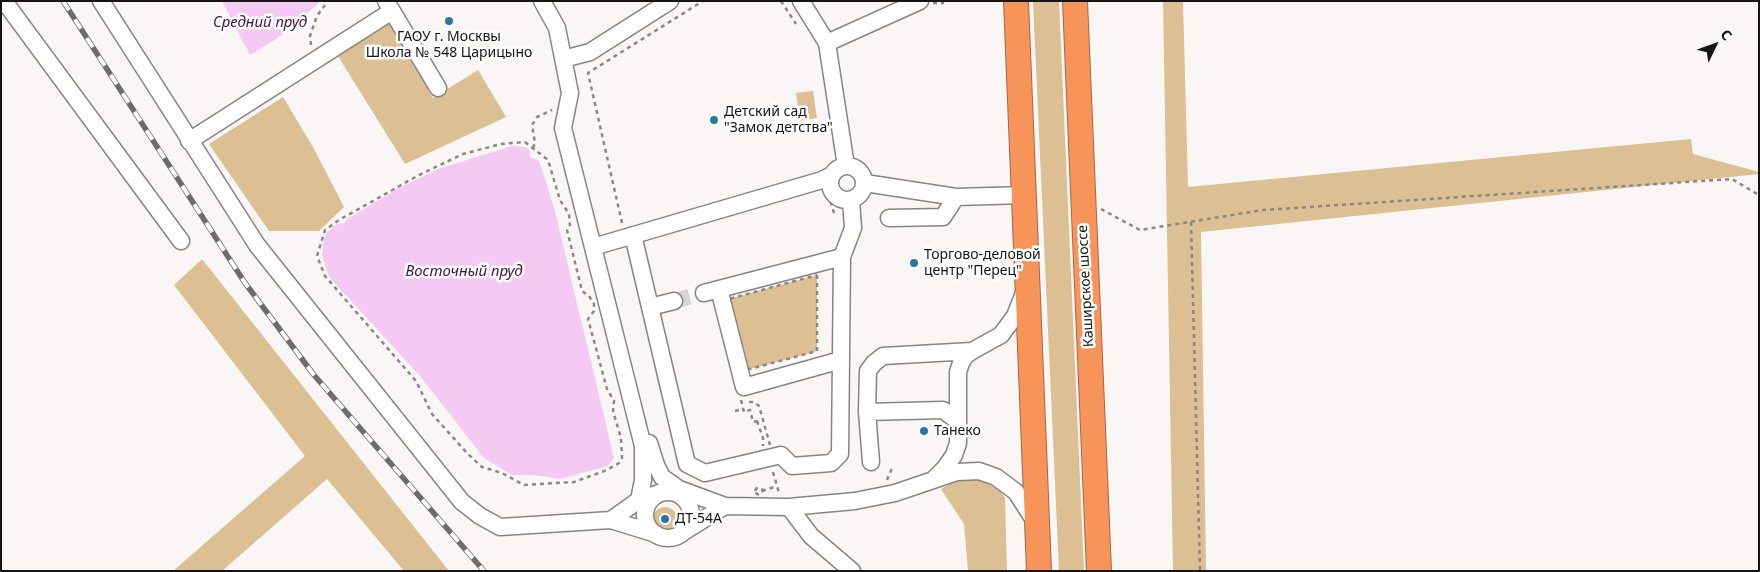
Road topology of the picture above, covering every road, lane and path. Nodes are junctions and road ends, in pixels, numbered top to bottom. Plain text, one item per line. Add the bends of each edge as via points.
1 (4, 1) edge
2 (100, 1) edge
3 (328, 1) edge
4 (542, 1) edge
5 (552, 1) edge
6 (670, 1) edge
7 (703, 1) edge
8 (782, 1) edge
9 (801, 1) edge
10 (1016, 1) edge
11 (1074, 1) edge
12 (918, 5) edge
13 (389, 6) edge
14 (801, 32) dead end
15 (827, 43) junction
16 (571, 57) junction
17 (313, 62) junction
18 (438, 88) dead end
19 (555, 109) dead end
20 (189, 141) junction
21 (533, 148) junction
22 (839, 170) junction
23 (864, 183) junction
24 (1759, 195) edge
25 (1024, 196) junction
26 (956, 197) junction
27 (1082, 199) junction
28 (851, 200) junction
29 (889, 218) dead end
30 (1191, 222) junction
31 (631, 230) junction
32 (181, 241) dead end
33 (597, 246) junction
34 (842, 257) junction
35 (1028, 283) junction
36 (717, 294) junction
37 (674, 301) tunnel mouth
38 (650, 307) junction
39 (972, 351) junction
40 (841, 360) junction
41 (743, 409) junction
42 (735, 412) dead end
43 (867, 412) junction
44 (763, 420) junction
45 (757, 421) junction
46 (958, 421) junction
47 (958, 443) junction
48 (755, 448) dead end
49 (770, 448) dead end
50 (871, 462) dead end
51 (772, 468) dead end
52 (979, 471) junction
53 (933, 481) junction
54 (777, 486) junction
55 (679, 489) junction
56 (762, 491) dead end
57 (662, 492) junction
58 (639, 500) junction
59 (785, 503) junction
60 (725, 506) junction
61 (612, 520) junction
62 (1037, 525) junction
63 (685, 531) junction
64 (656, 534) junction
65 (852, 571) edge
66 (1039, 571) edge
67 (1099, 571) edge
68 (1200, 571) edge

1 - 32 street
2 - 20 street
3 - 17 path via 310,36
4 - 33 street via 557,28 570,93 563,128
5 - 16 street via 564,26
6 - 16 street via 590,52
7 - 31 path via 588,74 623,225
8 - 14 path
9 - 15 street
10 - 25 highway
11 - 27 highway, Каширское шоссе
12 - 15 street
13 - 17 street
13 - 18 street
15 - 22 street
16 - 33 street via 577,93 572,128
17 - 20 street
19 - 21 path via 538,117 532,125
20 - 61 street via 256,245 462,502 500,527
21 - 21 path via 548,160 560,200 569,214 570,225 566,230 582,291 594,304 594,311 588,319 607,389 614,401 622,458 615,467 574,482 524,485 482,467 467,453 432,414 416,380 325,276 316,256 325,230 419,175 463,154 501,144 525,142
22 - 23 street via 856,169
22 - 28 street via 830,186 835,196
22 - 31 street via 822,180
23 - 26 street
23 - 28 street via 861,194
24 - 30 path via 1732,179 1263,210
25 - 26 street
25 - 35 highway
26 - 29 street via 942,217
27 - 30 path via 1140,230
27 - 67 highway, Каширское шоссе
28 - 34 street via 853,228
30 - 68 path
31 - 33 street
31 - 38 street
33 - 55 street via 650,448 662,477
33 - 58 street via 643,446 643,480
34 - 36 street
34 - 40 street
35 - 39 street via 1016,316 1001,335
35 - 62 highway
36 - 36 path via 817,274 816,351 746,370
36 - 40 street via 744,387
37 - 38 street
38 - 40 street via 688,464 705,473 781,455 792,466 830,463 840,454
39 - 43 street via 883,356 868,371
39 - 46 street via 966,355 958,372
41 - 42 path
41 - 44 path via 741,403 754,402 759,406
41 - 45 path via 744,412 750,410 753,422
43 - 46 street via 943,410
43 - 50 street
44 - 45 path
44 - 49 path
45 - 48 path via 763,446
46 - 47 street
47 - 52 street via 963,454
47 - 53 street via 950,461
51 - 54 path
52 - 53 street via 958,472
52 - 62 street via 996,477 1016,492
53 - 59 street via 855,501
54 - 56 path
54 - 59 path
55 - 57 street
55 - 60 street
57 - 58 street
57 - 63 street via 677,493 689,503 692,518
57 - 64 street via 650,500 645,515 650,529
58 - 61 street
59 - 60 street
59 - 65 street via 811,536
60 - 63 street
61 - 64 street
62 - 66 highway
63 - 64 street via 671,538

